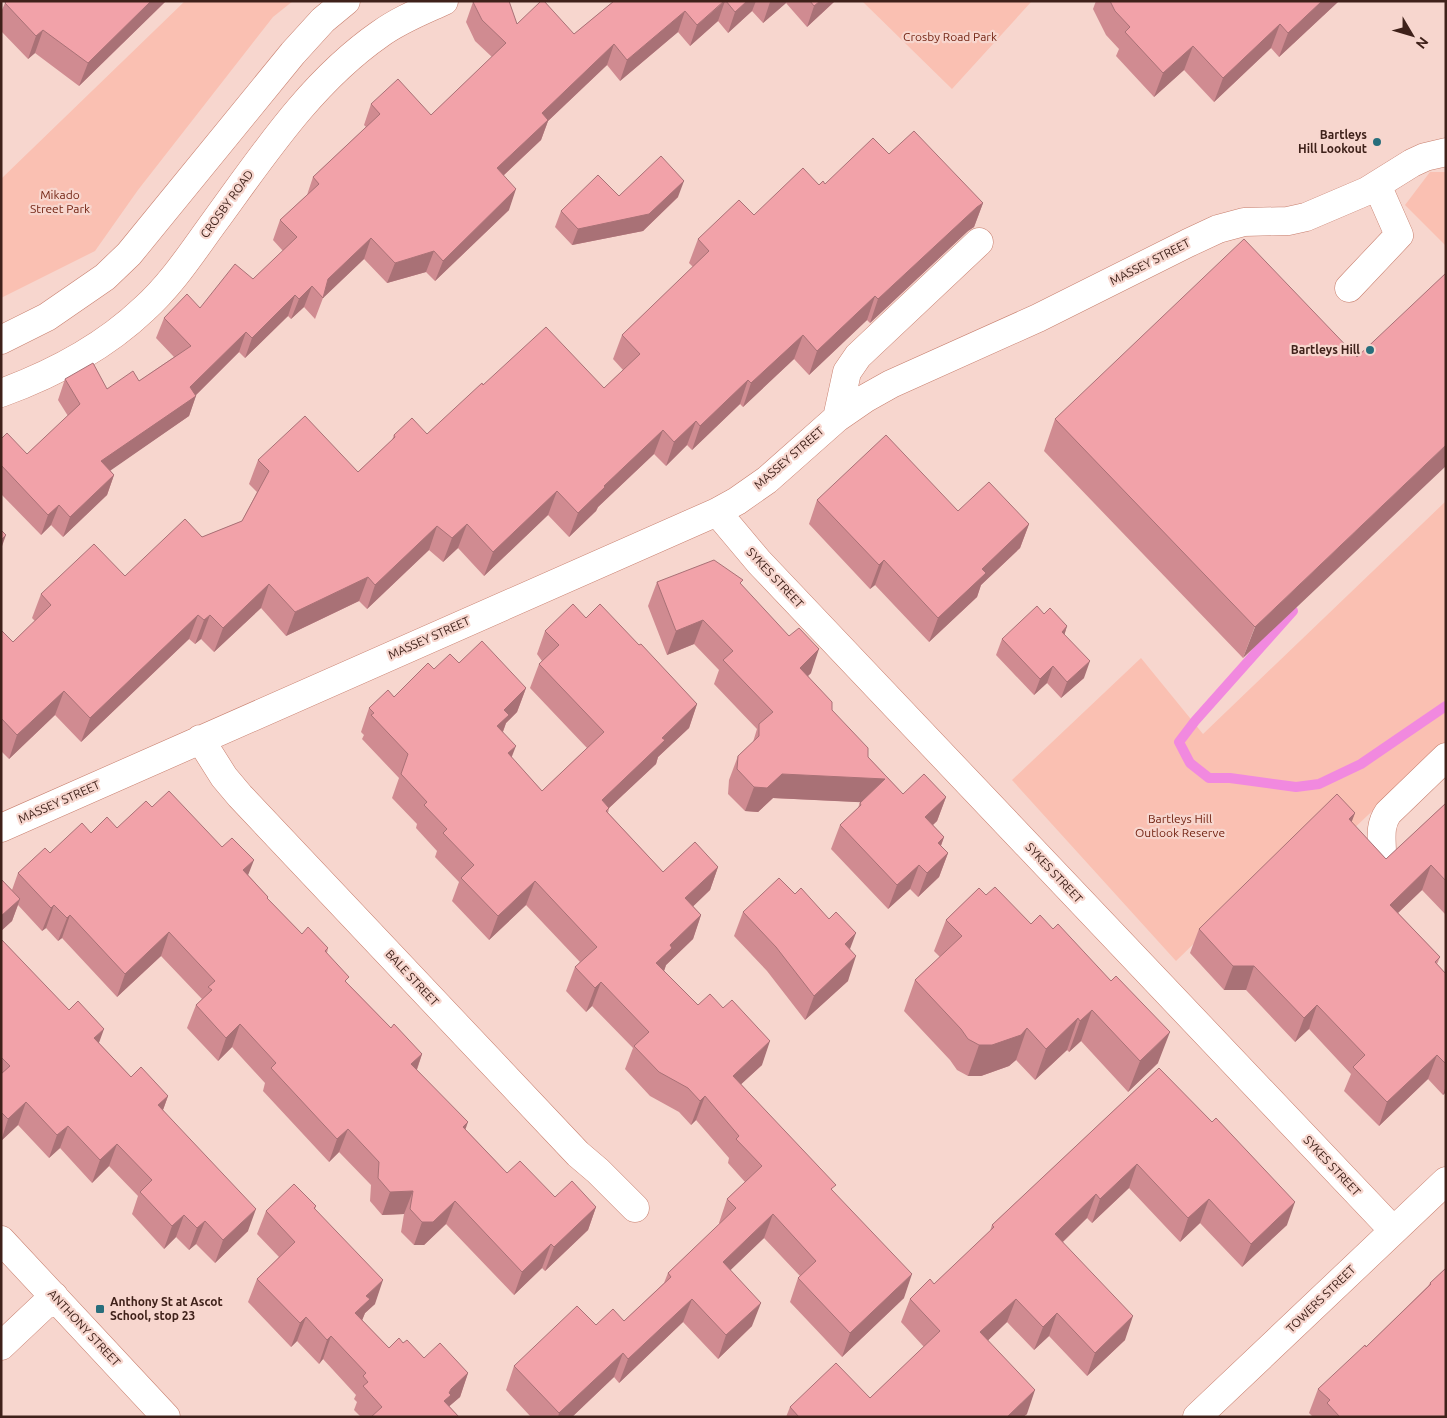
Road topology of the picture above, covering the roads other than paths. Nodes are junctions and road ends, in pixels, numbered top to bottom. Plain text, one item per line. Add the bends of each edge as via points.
1 (346, 1) edge
2 (444, 1) edge
3 (1446, 152) edge
4 (1377, 185) junction
5 (979, 242) dead end
6 (1350, 288) dead end
7 (1, 340) edge
8 (1, 393) edge
9 (837, 418) junction
10 (717, 512) junction
11 (200, 739) junction
12 (1446, 758) edge
13 (1, 828) edge
14 (1382, 854) edge
15 (1446, 1181) edge
16 (635, 1208) dead end
17 (1394, 1230) junction
18 (1, 1240) edge
19 (54, 1296) junction
20 (1, 1346) edge
21 (166, 1417) edge
22 (1197, 1417) edge

1 - 7 street via 323,20 293,53 129,254 111,271 47,317
2 - 8 street, CROSBY ROAD via 380,34 314,92 175,275 145,308 110,338 71,361
3 - 4 street, MASSEY STREET via 1412,163
4 - 6 street via 1399,235
4 - 9 street, MASSEY STREET via 1306,217 1279,222 1244,222 1211,233 1038,318 891,384
5 - 9 street via 858,356 848,372
9 - 10 street, MASSEY STREET via 767,480
10 - 11 street, MASSEY STREET
10 - 17 street, SYKES STREET via 759,562
11 - 13 street, MASSEY STREET
11 - 16 street, BALE STREET via 240,796 578,1154
12 - 14 street via 1388,813 1381,827
15 - 17 street, TOWERS STREET
17 - 22 street, TOWERS STREET
18 - 19 street, ANTHONY STREET
19 - 20 street
19 - 21 street, ANTHONY STREET

